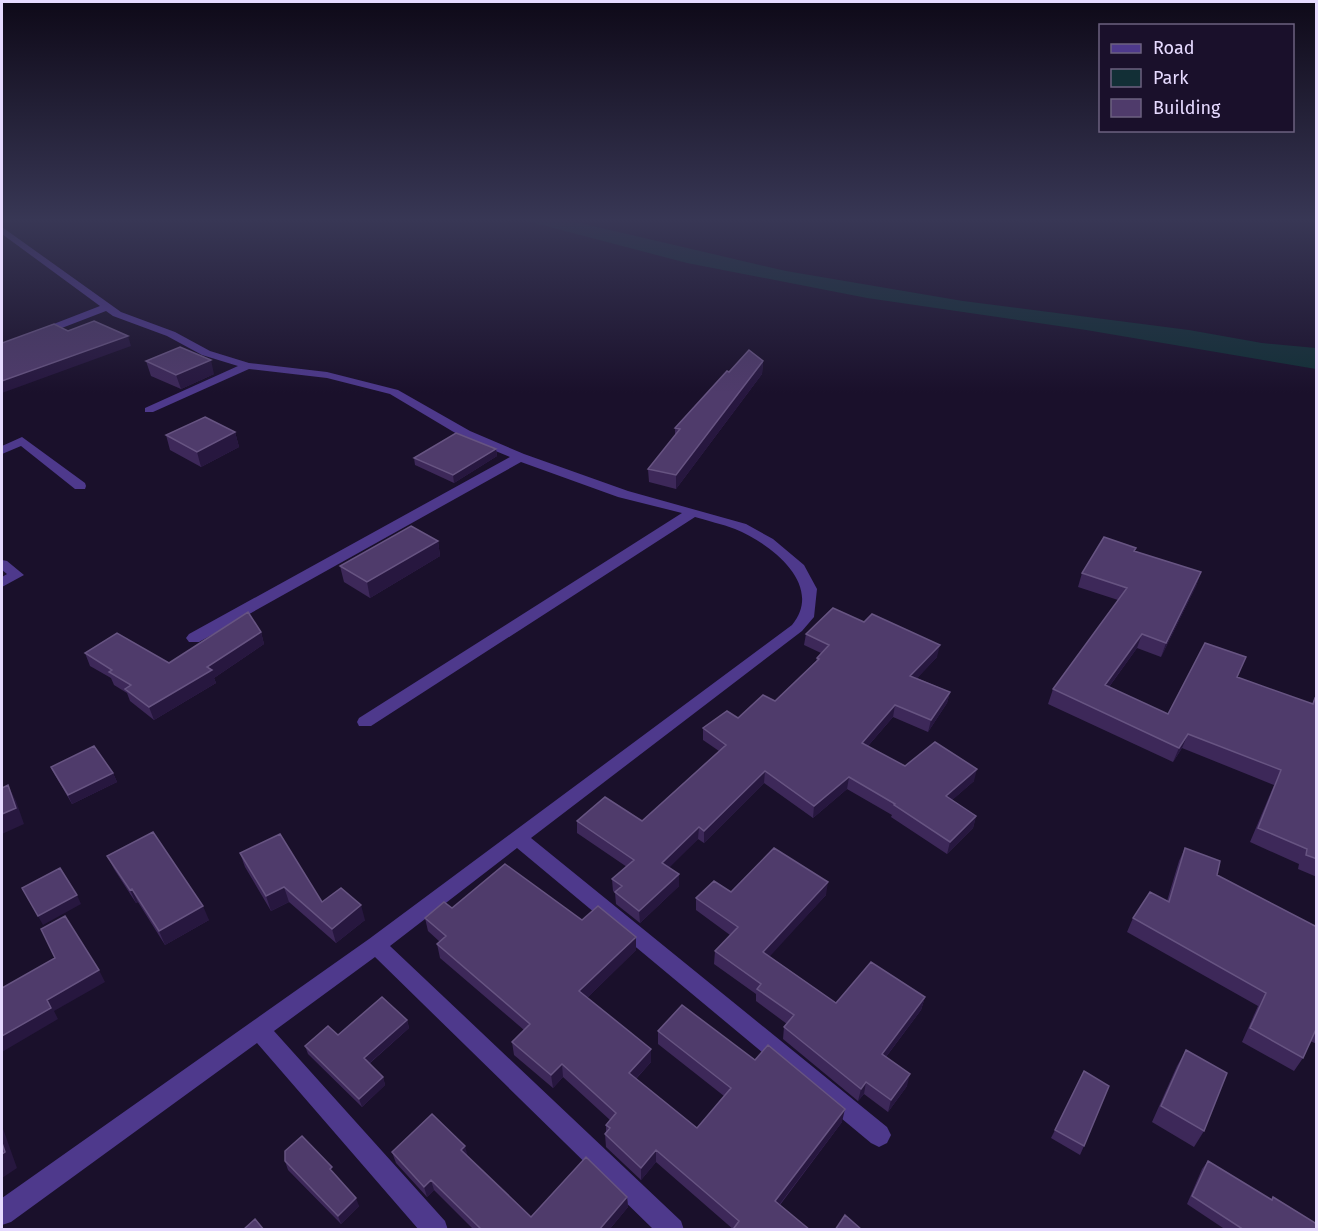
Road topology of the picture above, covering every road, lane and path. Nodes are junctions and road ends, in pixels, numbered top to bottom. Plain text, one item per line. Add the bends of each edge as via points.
1 (67, 277) edge
2 (107, 307) junction
3 (2, 348) edge
4 (248, 366) junction
5 (149, 410) dead end
6 (2, 450) edge
7 (520, 457) junction
8 (80, 486) dead end
9 (693, 512) junction
10 (2, 564) edge
11 (2, 583) edge
12 (194, 638) dead end
13 (365, 722) dead end
14 (518, 838) junction
15 (376, 945) junction
16 (258, 1029) junction
17 (879, 1135) dead end
18 (2, 1213) edge
19 (436, 1230) edge
20 (672, 1230) edge

1 - 2 street
2 - 3 street
2 - 4 street via 206,353
4 - 5 street
4 - 7 street via 327,375 394,392 466,434
6 - 8 street via 22,441
7 - 9 street via 623,494
7 - 12 street
9 - 13 street
9 - 14 street via 768,542 799,568 810,589 806,617 797,628
10 - 11 street via 17,575
14 - 15 street
14 - 17 street
15 - 16 street
15 - 20 street
16 - 18 street
16 - 19 street

